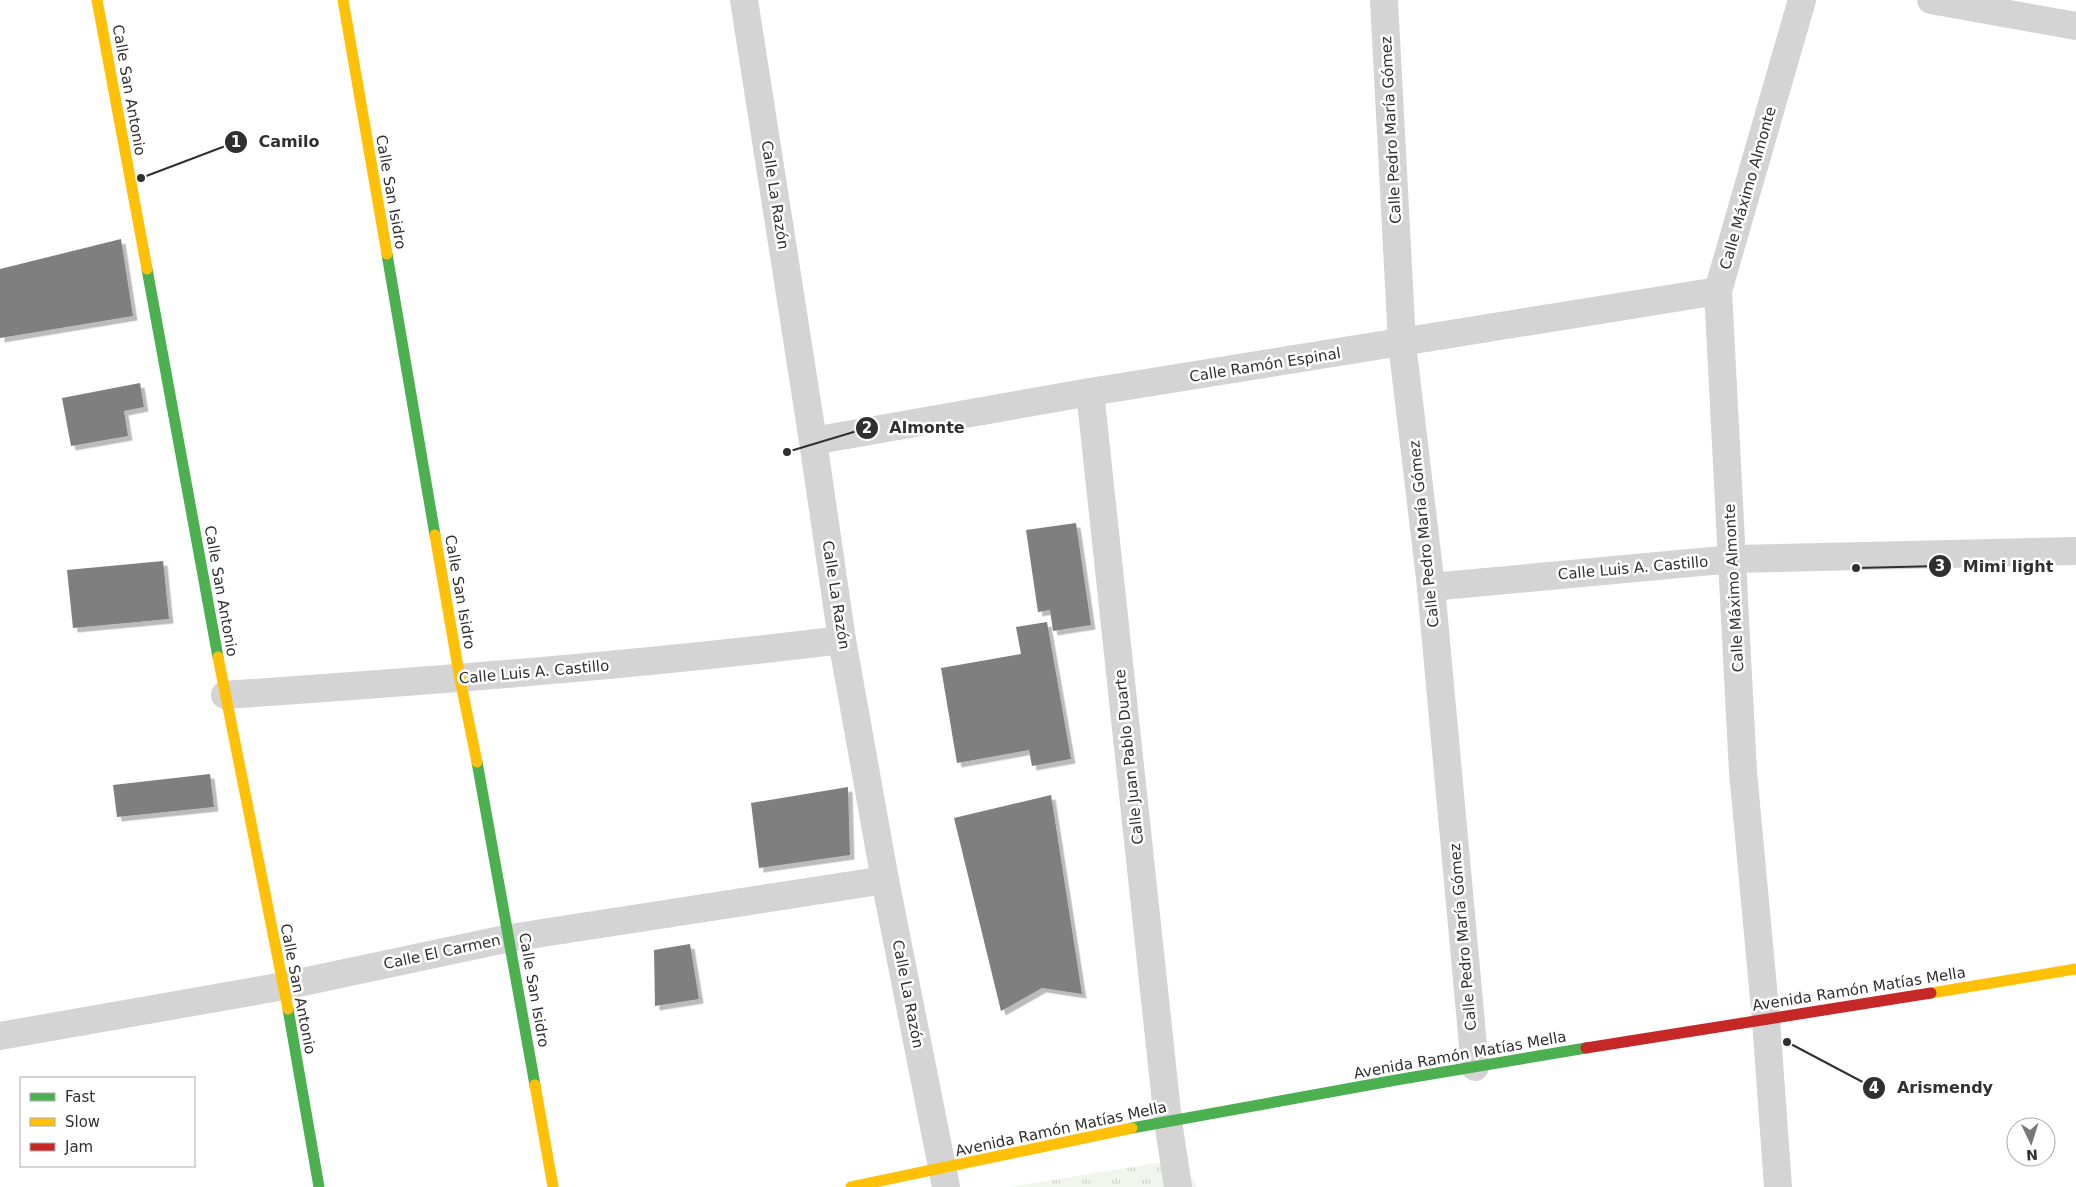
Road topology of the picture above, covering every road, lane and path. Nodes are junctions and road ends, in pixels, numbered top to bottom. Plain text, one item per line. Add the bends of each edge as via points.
1 (97, 0) edge
2 (343, 0) edge
3 (744, 0) edge
4 (1384, 0) edge
5 (1802, 0) edge
6 (1931, 0) edge
7 (2076, 26) edge
8 (1718, 291) junction
9 (1402, 343) junction
10 (1090, 392) junction
11 (813, 441) junction
12 (2076, 551) edge
13 (1733, 558) junction
14 (1431, 587) junction
15 (842, 640) junction
16 (460, 679) junction
17 (225, 695) junction
18 (886, 880) junction
19 (510, 938) junction
20 (2076, 969) edge
21 (284, 986) junction
22 (1766, 1020) junction
23 (0, 1036) edge
24 (1474, 1067) junction
25 (1168, 1121) junction
26 (944, 1178) edge
27 (319, 1187) edge
28 (554, 1187) edge
29 (852, 1187) edge
30 (1178, 1187) edge
31 (1778, 1187) edge

1 - 17 street, Calle San Antonio
2 - 16 street, Calle San Isidro
3 - 11 street, Calle La Razón
4 - 9 street, Calle Pedro María Gómez
5 - 8 street, Calle Máximo Almonte
6 - 7 street
8 - 9 street, Calle Ramón Espinal
8 - 13 street, Calle Máximo Almonte
9 - 10 street, Calle Ramón Espinal
9 - 14 street, Calle Pedro María Gómez
10 - 11 street, Calle Ramón Espinal
10 - 25 street, Calle Juan Pablo Duarte
11 - 15 street, Calle La Razón
12 - 13 street, Calle Luis A. Castillo
13 - 14 street, Calle Luis A. Castillo
13 - 22 street, Calle Máximo Almonte via 1743,772
14 - 24 street, Calle Pedro María Gómez
15 - 16 street, Calle Luis A. Castillo
15 - 18 street, Calle La Razón
16 - 17 street, Calle Luis A. Castillo
16 - 19 street, Calle San Isidro
17 - 21 street, Calle San Antonio
18 - 19 street, Calle El Carmen
18 - 26 street, Calle La Razón
19 - 21 street, Calle El Carmen
19 - 28 street, Calle San Isidro
20 - 22 street, Avenida Ramón Matías Mella
21 - 23 street, Calle El Carmen
21 - 27 street, Calle San Antonio
22 - 24 street, Avenida Ramón Matías Mella
22 - 31 street, Calle Máximo Almonte
24 - 25 street, Avenida Ramón Matías Mella
25 - 26 street, Avenida Ramón Matías Mella
25 - 30 street, Calle Juan Pablo Duarte
26 - 29 street, Avenida Ramón Matías Mella

